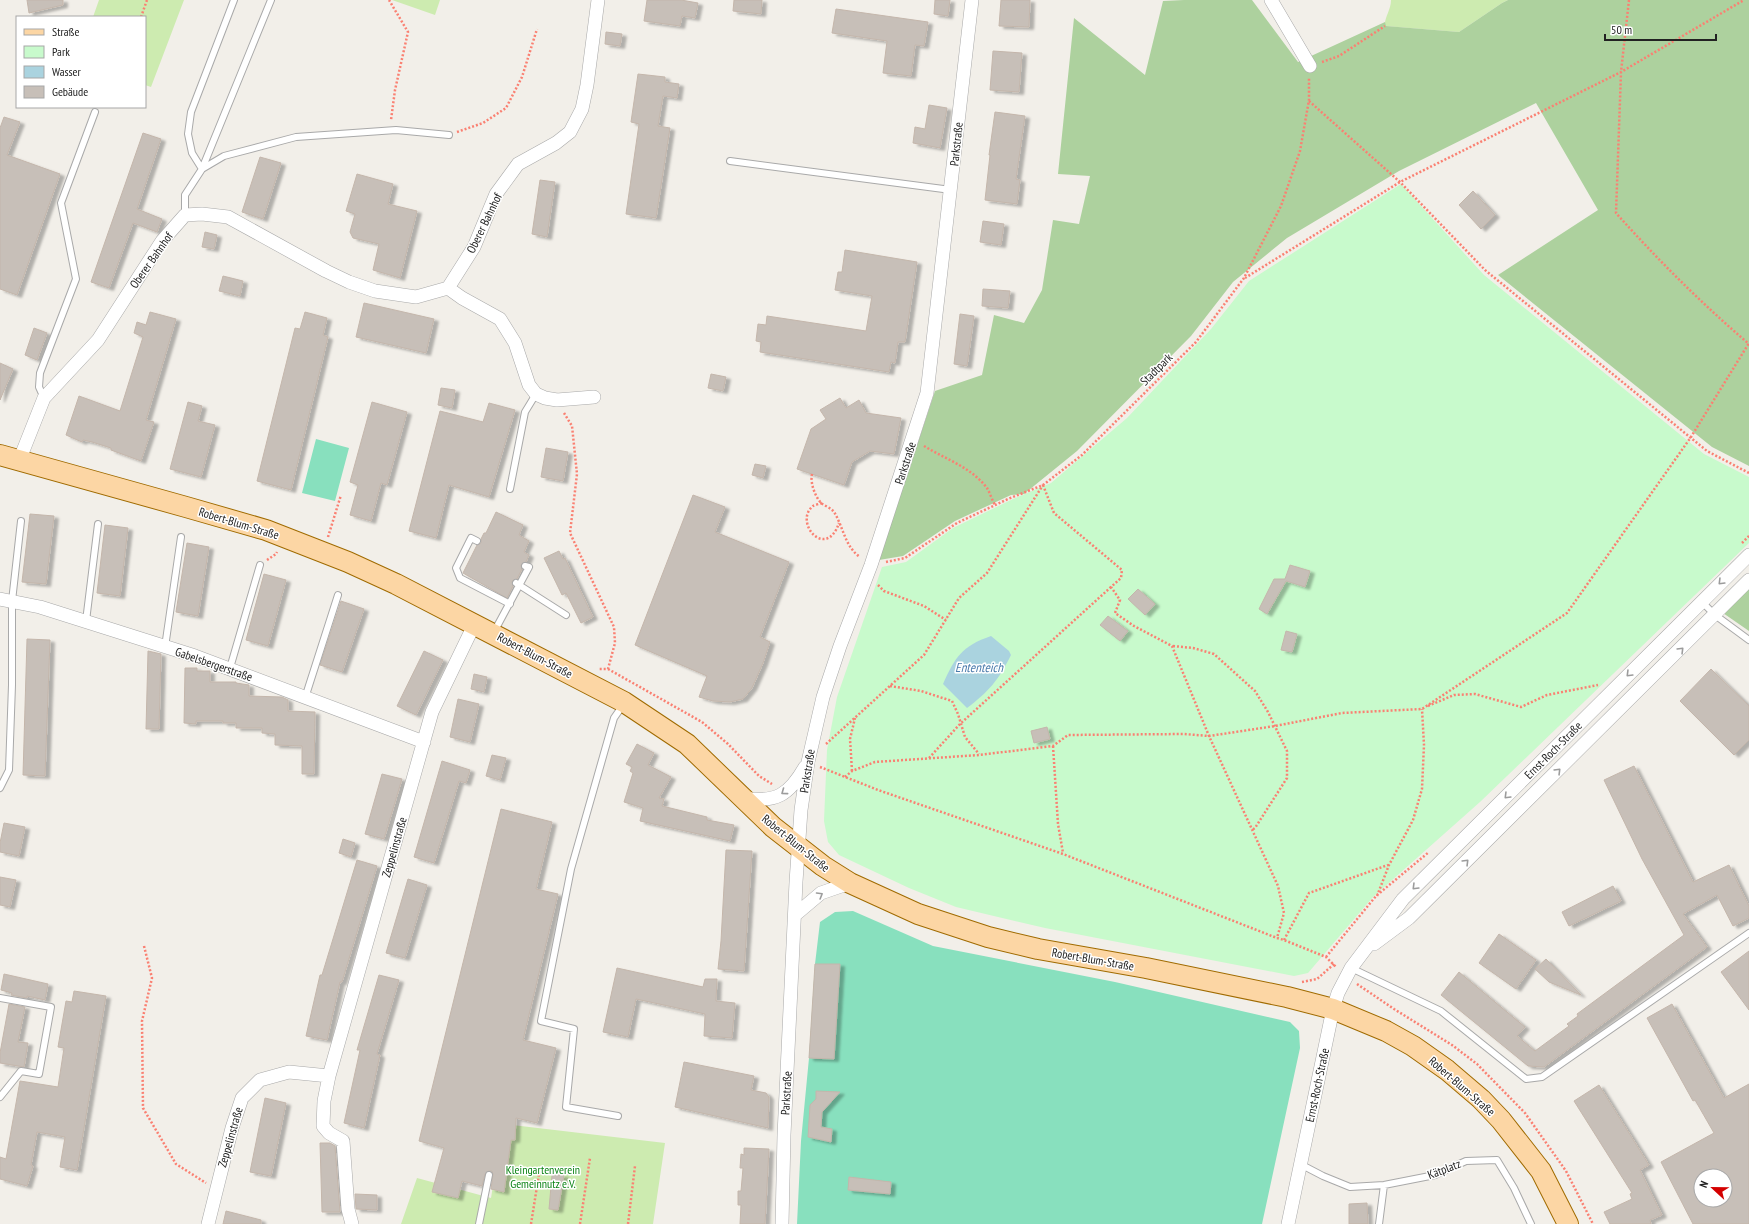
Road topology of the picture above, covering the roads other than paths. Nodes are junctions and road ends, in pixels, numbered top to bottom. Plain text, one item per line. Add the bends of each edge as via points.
1 (234, 0) edge
2 (271, 0) edge
3 (598, 0) edge
4 (972, 0) edge
5 (1271, 0) edge
6 (1310, 66) road end
7 (95, 112) dead end
8 (449, 135) road end
9 (730, 161) dead end
10 (202, 169) junction
11 (951, 190) junction
12 (185, 215) junction
13 (448, 288) junction
14 (536, 394) junction
15 (594, 397) dead end
16 (44, 398) junction
17 (0, 455) edge
18 (19, 461) junction
19 (510, 489) dead end
20 (21, 521) dead end
21 (98, 524) dead end
22 (181, 537) dead end
23 (477, 541) dead end
24 (1749, 555) edge
25 (260, 565) dead end
26 (525, 566) dead end
27 (1749, 580) edge
28 (518, 584) junction
29 (338, 595) dead end
30 (3, 599) edge
31 (1702, 602) junction
32 (510, 604) junction
33 (566, 615) dead end
34 (1715, 615) junction
35 (86, 621) junction
36 (475, 624) junction
37 (494, 633) junction
38 (1749, 640) edge
39 (165, 647) junction
40 (230, 668) junction
41 (305, 698) junction
42 (624, 702) junction
43 (424, 742) junction
44 (808, 762) junction
45 (0, 788) edge
46 (744, 798) junction
47 (798, 848) junction
48 (850, 883) junction
49 (795, 915) junction
50 (1749, 933) edge
51 (1363, 952) junction
52 (1351, 968) junction
53 (0, 998) edge
54 (1333, 1010) junction
55 (329, 1076) junction
56 (0, 1097) edge
57 (618, 1116) dead end
58 (1300, 1164) junction
59 (489, 1175) dead end
60 (1384, 1185) junction
61 (208, 1224) edge
62 (352, 1224) edge
63 (479, 1224) edge
64 (782, 1224) edge
65 (1288, 1224) edge
66 (1379, 1224) edge
67 (1531, 1224) edge
68 (1568, 1224) edge

1 - 10 lane via 191,112 188,134 192,153
2 - 10 lane
3 - 13 street, Oberer Bahnhof via 582,109 570,132 556,143 518,164 496,194 474,247
4 - 11 street, Parkstraße
5 - 6 street
7 - 16 lane via 61,203 76,280 40,373 39,387
8 - 10 lane via 390,130 296,137 224,156
9 - 11 lane
10 - 12 lane via 186,195
11 - 44 street, Parkstraße via 927,393 870,569 823,697
12 - 13 street via 228,217 326,271 375,291 416,297
12 - 16 street, Oberer Bahnhof via 162,241 98,340
13 - 14 street via 500,319 515,343 529,385
14 - 15 street via 557,400
14 - 19 lane via 525,412
16 - 18 street, Oberer Bahnhof
17 - 18 main road, Robert-Blum-Straße
18 - 36 main road, Robert-Blum-Straße via 179,504 281,536 374,573
20 - 30 lane
21 - 35 lane
22 - 39 lane
23 - 32 lane via 471,538 465,557 456,568 460,578
24 -> 31 street, Ernst-Roch-Straße
25 - 40 lane
26 - 28 lane via 529,567
27 - 34 street, Ernst-Roch-Straße
28 - 32 lane
28 - 33 lane
29 - 41 lane
30 - 35 street, Gabelsbergerstraße
30 - 45 lane via 12,685 8,770
31 - 34 lane
31 -> 51 street, Ernst-Roch-Straße via 1403,899
32 - 37 lane
34 - 38 lane
51 -> 34 street, Ernst-Roch-Straße via 1409,918
35 - 39 street, Gabelsbergerstraße
36 - 37 main road, Robert-Blum-Straße
36 - 43 street, Zeppelinstraße via 432,712
37 - 42 main road, Robert-Blum-Straße
39 - 40 street, Gabelsbergerstraße
40 - 41 street, Gabelsbergerstraße
41 - 43 street, Gabelsbergerstraße
42 - 46 main road, Robert-Blum-Straße via 687,744
42 - 57 lane via 614,718 571,869 541,1021 574,1029 566,1107
43 - 55 street, Zeppelinstraße
44 -> 46 street via 793,785 779,796 761,801
44 - 47 street, Parkstraße
46 - 47 main road, Robert-Blum-Straße
47 - 48 main road, Robert-Blum-Straße
47 - 49 street, Parkstraße
49 -> 48 street via 821,893
48 - 54 main road, Robert-Blum-Straße via 918,914 988,937 1267,993
49 - 64 street, Parkstraße
50 - 52 lane via 1542,1078 1526,1078 1441,1011
51 - 52 street, Ernst-Roch-Straße
52 - 54 street, Ernst-Roch-Straße
53 - 56 lane via 51,1007 39,1074 21,1070
54 - 58 street, Ernst-Roch-Straße
54 - 68 main road, Robert-Blum-Straße via 1386,1031 1413,1046 1481,1099 1520,1142 1541,1172
55 - 61 street, Zeppelinstraße via 288,1072 260,1080 242,1098
55 - 62 street, Zeppelinstraße via 323,1126 343,1141 348,1208
58 - 60 lane via 1350,1187
58 - 65 street, Ernst-Roch-Straße
59 - 63 lane
60 - 66 lane
60 - 67 lane, Kätplatz via 1435,1174 1466,1161 1497,1160

